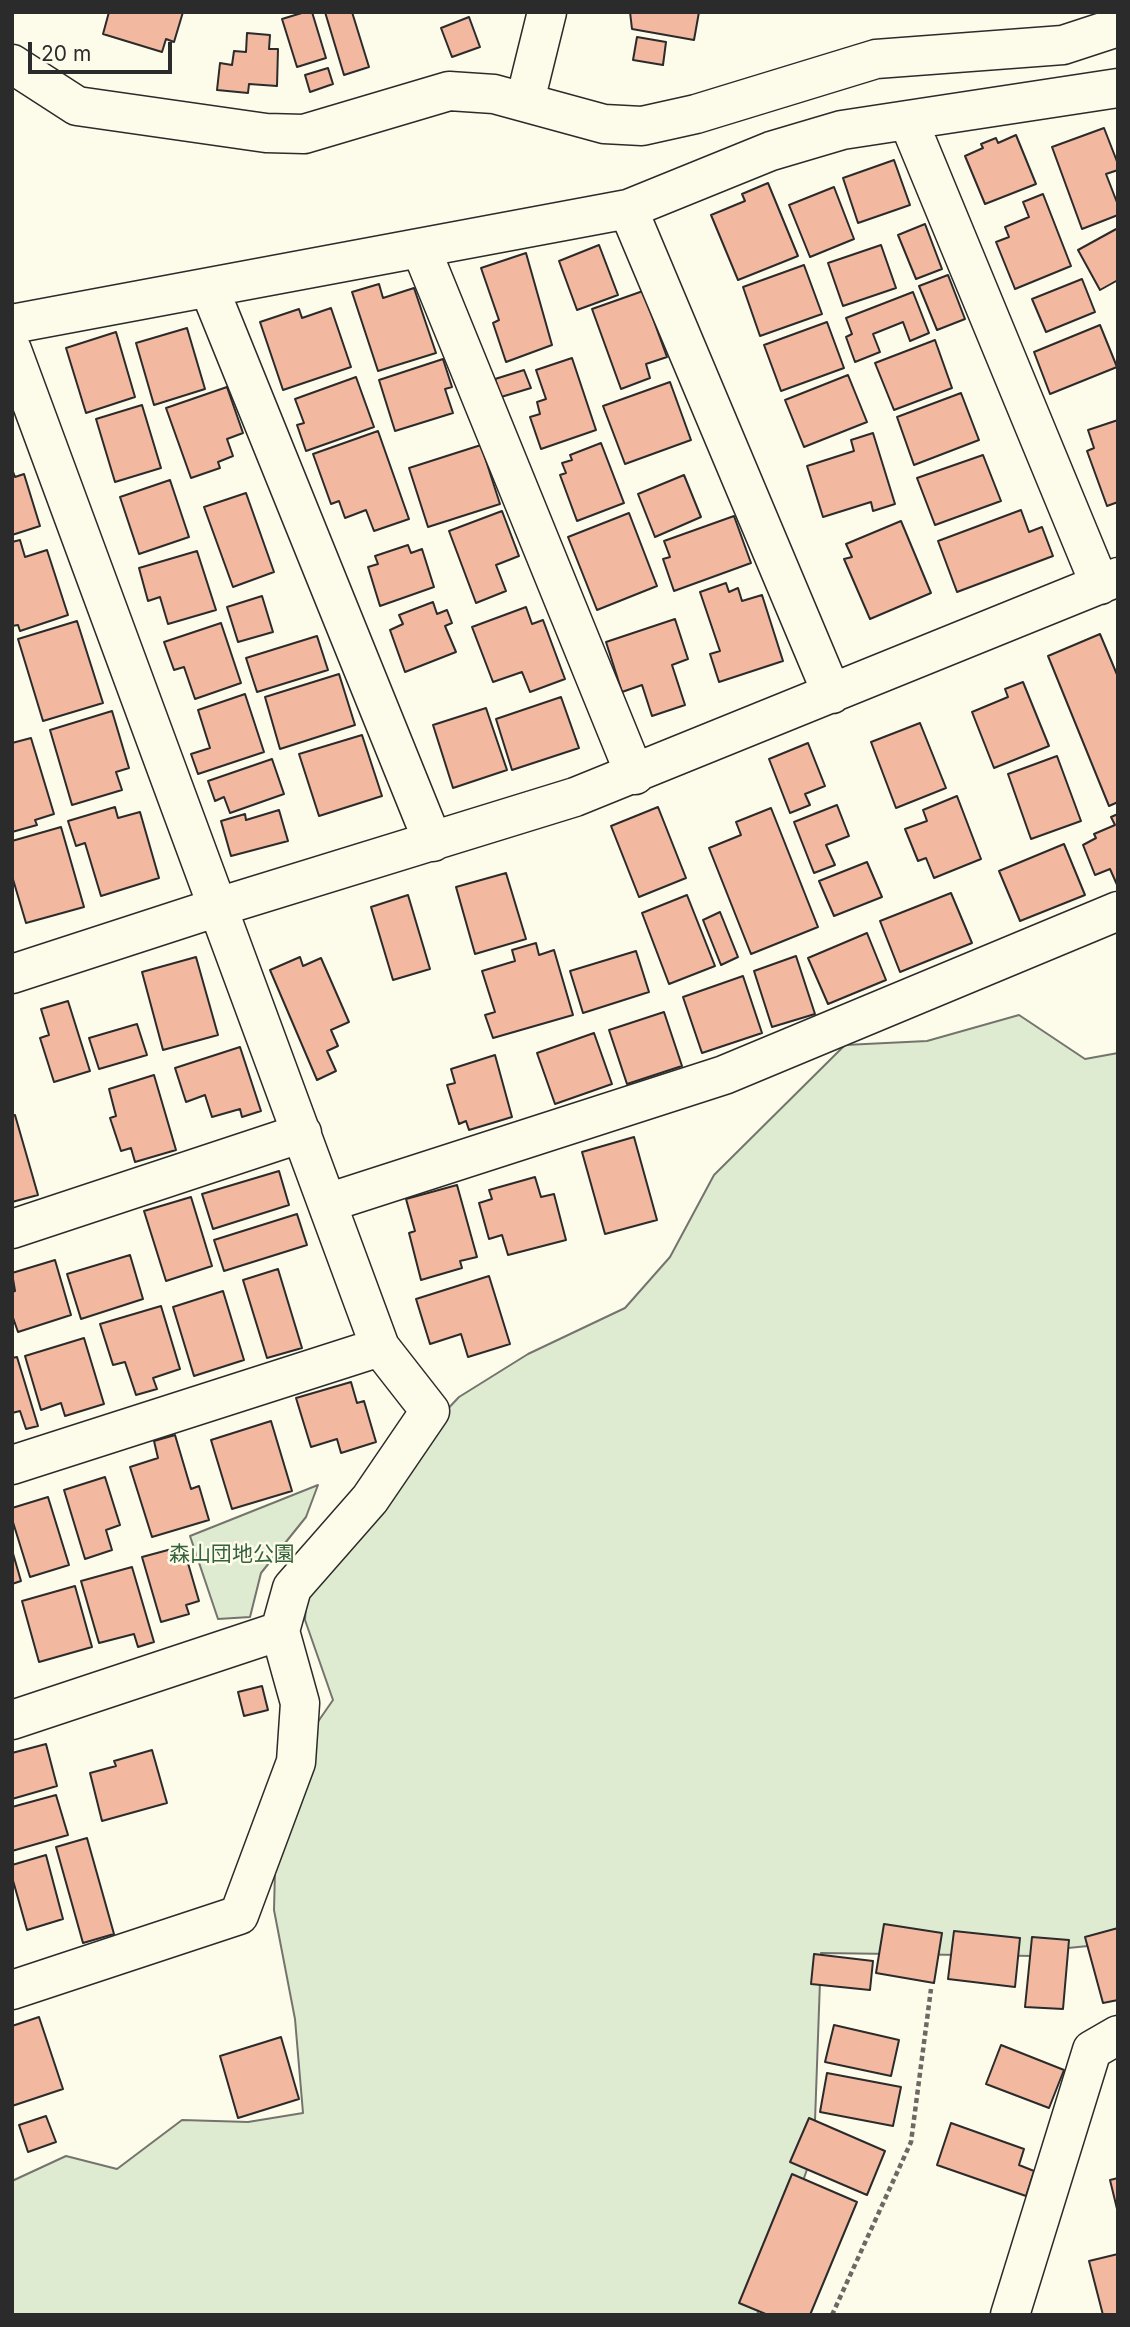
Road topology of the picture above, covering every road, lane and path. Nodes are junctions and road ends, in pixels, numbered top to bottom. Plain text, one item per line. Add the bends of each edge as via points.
1 (547, 12) edge
2 (1118, 27) edge
3 (12, 64) edge
4 (1118, 88) edge
5 (525, 101) junction
6 (908, 120) junction
7 (628, 209) junction
8 (421, 249) junction
9 (209, 288) junction
10 (12, 324) edge
11 (12, 350) edge
12 (1109, 581) edge
13 (832, 694) junction
14 (635, 775) junction
15 (433, 842) junction
16 (218, 907) junction
17 (1118, 911) edge
18 (12, 974) edge
19 (302, 1133) junction
20 (327, 1203) junction
21 (12, 1229) edge
22 (380, 1347) junction
23 (12, 1465) edge
24 (280, 1630) junction
25 (12, 1720) edge
26 (931, 1989) dead end
27 (12, 1990) edge
28 (1118, 2035) edge
29 (832, 2315) edge
30 (1010, 2315) edge

1 - 5 street
2 - 5 street via 1063,45 876,59 642,126 604,124
3 - 5 street via 77,106 265,133 304,134 449,90
4 - 6 street
6 - 7 street via 842,130 771,150
6 - 12 street
7 - 8 street
7 - 13 street
8 - 9 street
8 - 14 street
9 - 10 street
9 - 15 street
11 - 16 street
12 - 13 street
13 - 14 street
14 - 15 street
15 - 16 street
16 - 18 street
16 - 19 street
17 - 20 street via 724,1075
19 - 20 street
19 - 21 street
20 - 22 street
22 - 23 street
22 - 24 street via 430,1411 370,1499 292,1588
24 - 25 street
24 - 27 street via 300,1703 296,1762 239,1915
26 - 29 path via 911,2142
28 - 30 street via 1092,2050

